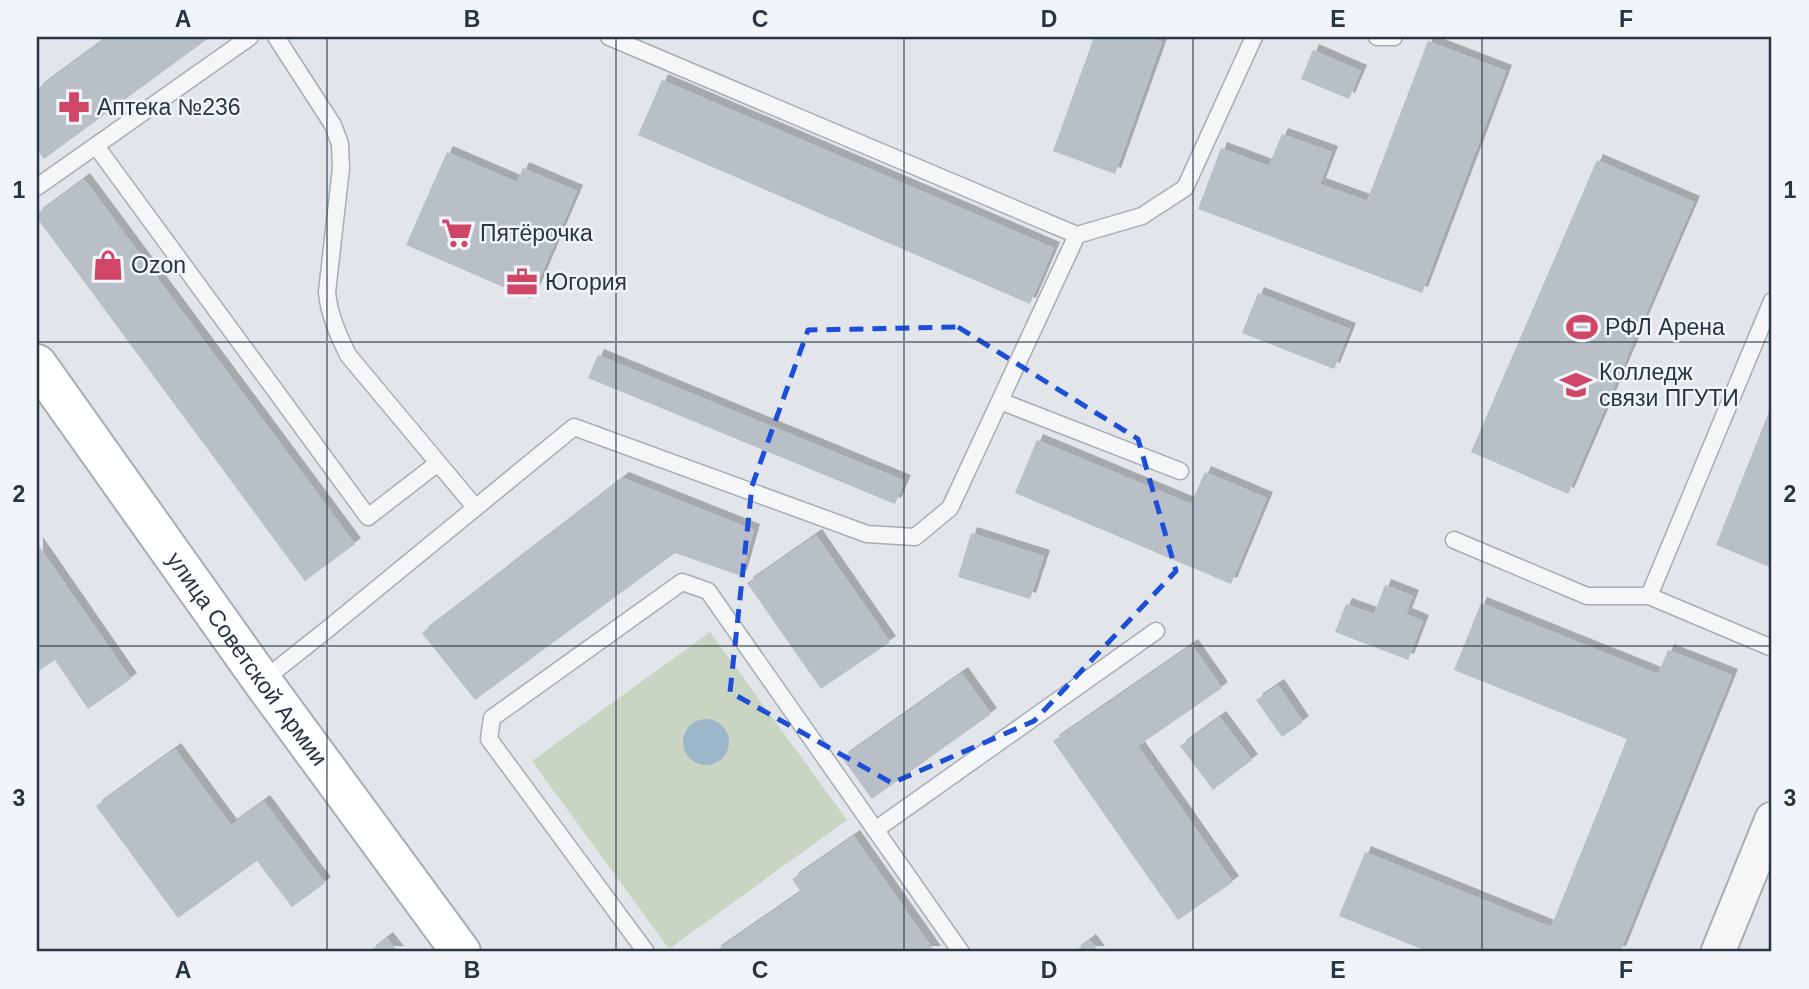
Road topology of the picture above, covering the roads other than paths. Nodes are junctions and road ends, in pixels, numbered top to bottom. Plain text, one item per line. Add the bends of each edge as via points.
1 (250, 37) edge
2 (276, 37) edge
3 (609, 37) edge
4 (1254, 37) edge
5 (1377, 37) edge
6 (1394, 37) edge
7 (96, 146) junction
8 (37, 187) edge
9 (1077, 235) junction
10 (1772, 301) edge
11 (37, 363) edge
12 (1000, 401) junction
13 (438, 463) junction
14 (1180, 471) dead end
15 (475, 507) junction
16 (1454, 540) dead end
17 (1649, 597) junction
18 (1156, 631) dead end
19 (1772, 648) edge
20 (261, 681) junction
21 (1772, 819) edge
22 (876, 830) junction
23 (461, 952) edge
24 (646, 952) edge
25 (961, 952) edge
26 (1718, 952) edge

1 - 7 lane
2 - 13 lane via 333,125 340,144 327,292 336,331 348,355
3 - 9 lane
4 - 9 lane via 1185,188 1142,216
5 - 6 lane
7 - 8 lane
7 - 13 lane via 368,517
9 - 12 lane
10 - 17 lane
11 - 20 main road, улица Советской Армии
12 - 14 lane
12 - 15 lane via 950,508 915,537 867,534 574,427
13 - 15 lane
15 - 20 lane
16 - 17 lane via 1587,596
17 - 19 lane
18 - 22 lane
20 - 23 main road, улица Советской Армии
21 - 26 street
22 - 24 lane via 708,591 682,582 492,718 489,739
22 - 25 lane

